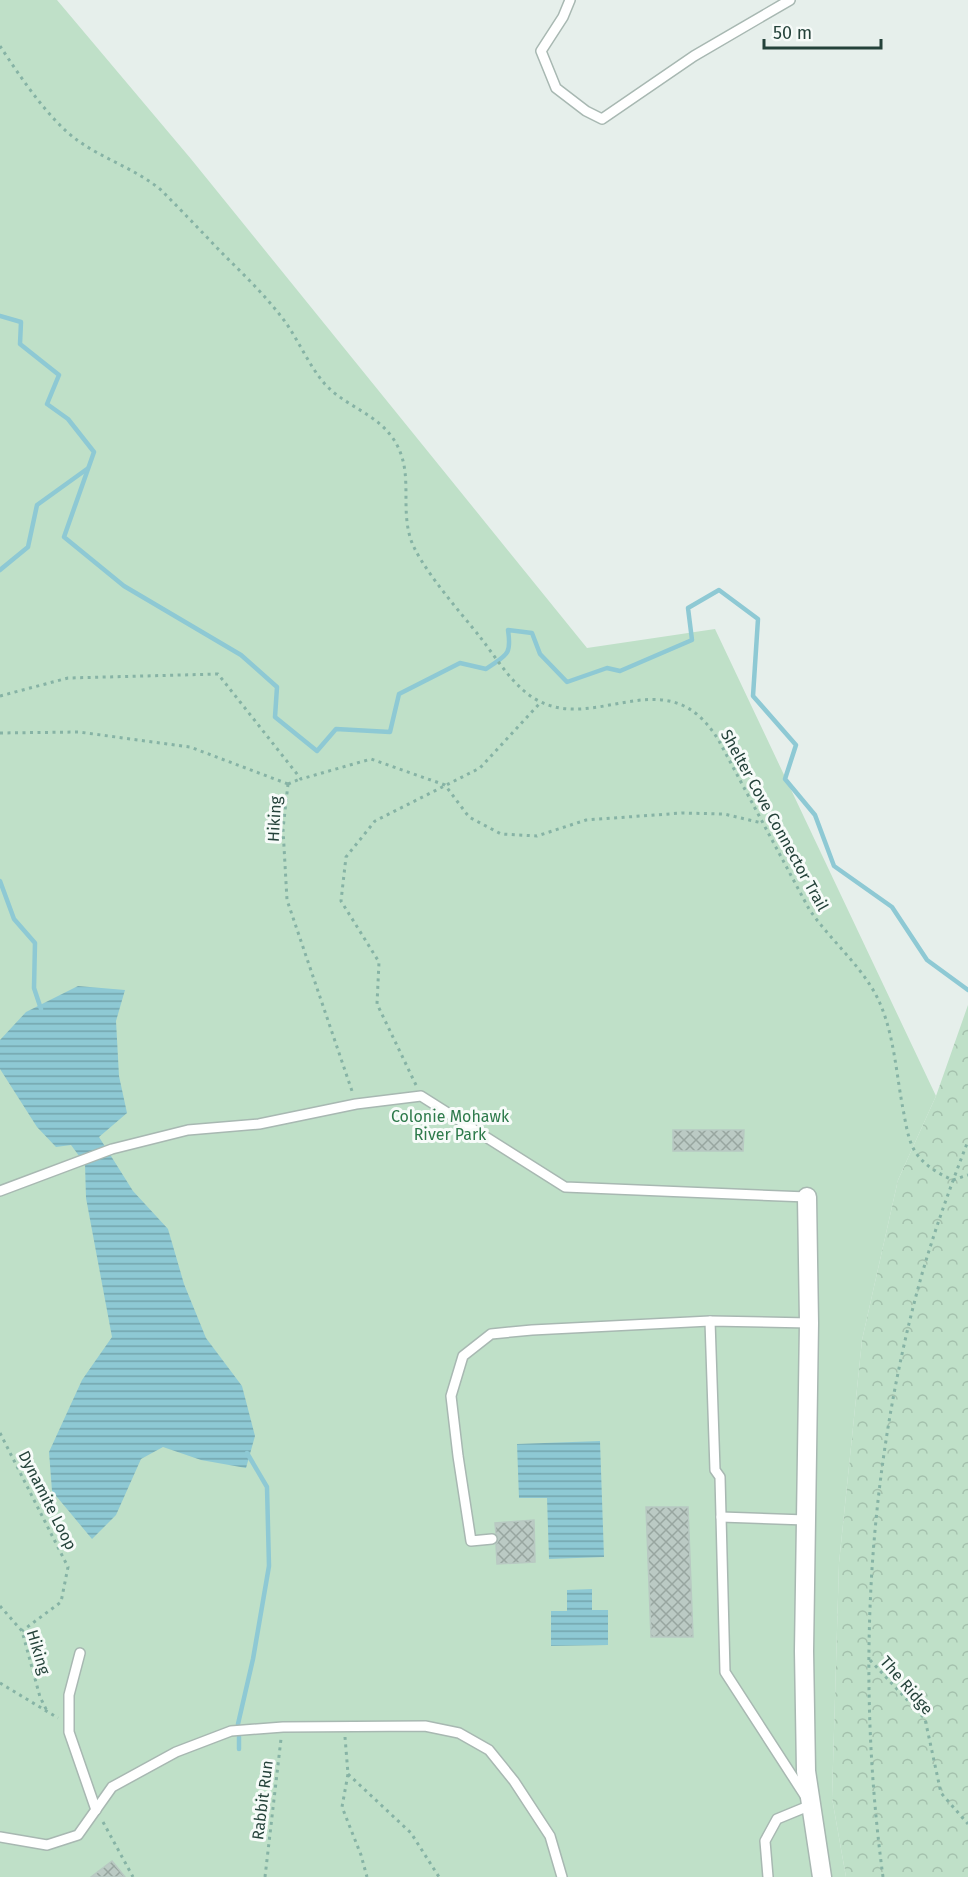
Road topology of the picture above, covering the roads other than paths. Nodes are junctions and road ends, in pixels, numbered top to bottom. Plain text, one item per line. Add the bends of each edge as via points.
1 (570, 0) edge
2 (790, 0) edge
3 (0, 1191) edge
4 (807, 1197) joint
5 (710, 1321) junction
6 (809, 1323) junction
7 (721, 1517) junction
8 (806, 1520) junction
9 (492, 1539) dead end
10 (80, 1653) dead end
11 (811, 1806) junction
12 (96, 1810) junction
13 (0, 1837) edge
14 (562, 1877) edge
15 (768, 1877) edge
16 (822, 1877) edge

1 - 2 lane via 541,51 556,88 602,119 694,56
3 - 4 lane via 112,1149 188,1130 259,1124 356,1104 421,1096 565,1187
4 - 6 street
5 - 6 lane
5 - 7 lane
5 - 9 lane via 491,1334 463,1356 451,1396 471,1541
6 - 8 street
7 - 8 lane
7 - 11 lane via 725,1672
8 - 11 street via 806,1771
10 - 12 lane via 69,1695 69,1732
11 - 15 lane via 777,1819 765,1841
11 - 16 street
12 - 13 lane via 78,1835 47,1845
12 - 14 lane via 112,1787 176,1752 231,1731 425,1726 459,1733 489,1750 550,1836

